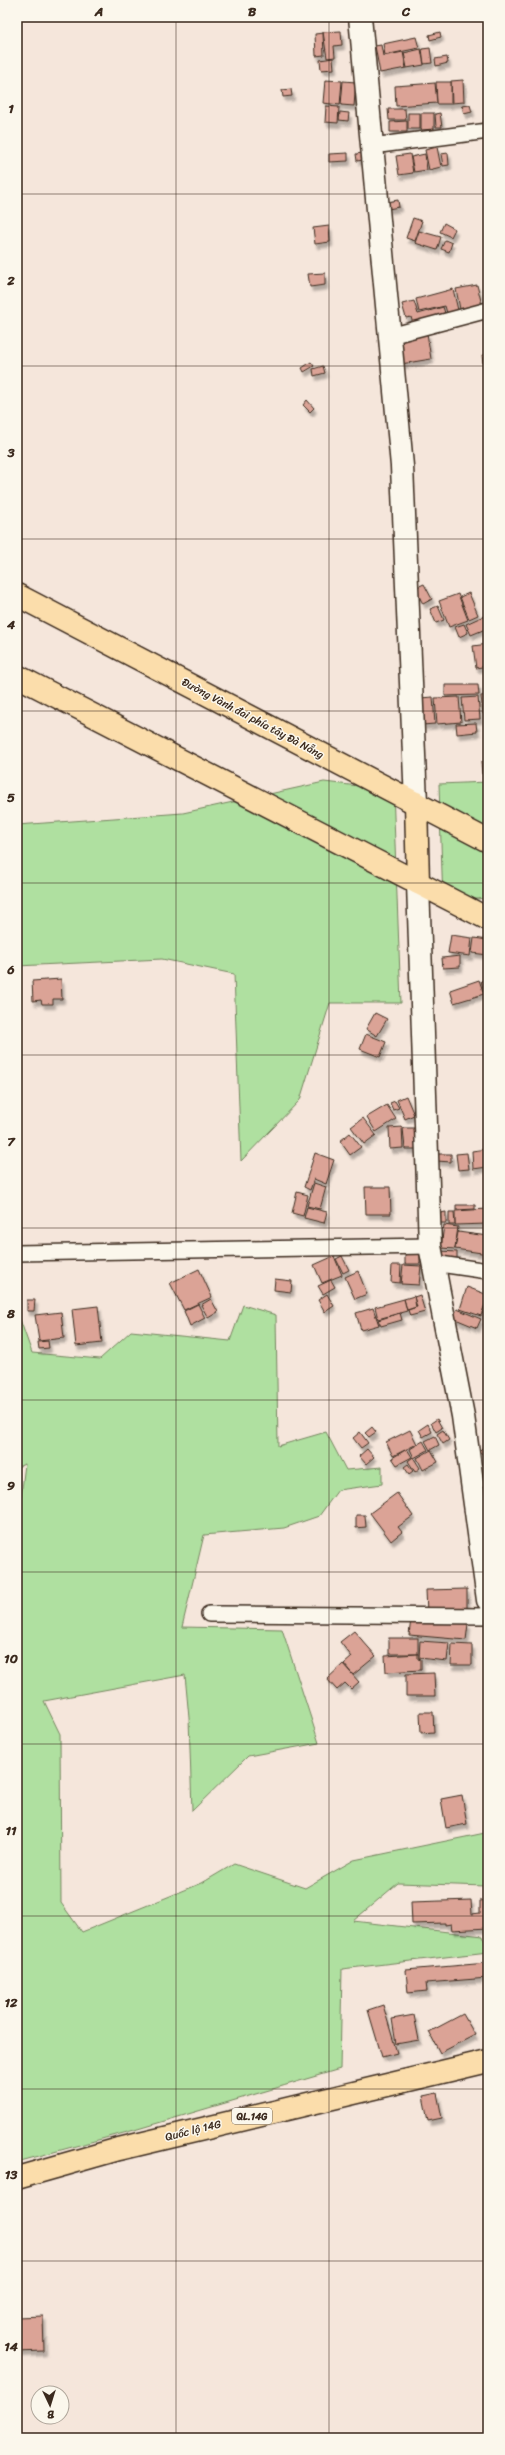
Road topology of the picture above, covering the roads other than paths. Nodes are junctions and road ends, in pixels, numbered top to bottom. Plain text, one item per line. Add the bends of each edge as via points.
1 (360, 17) edge
2 (488, 132) edge
3 (372, 146) junction
4 (488, 310) edge
5 (390, 336) junction
6 (17, 595) edge
7 (17, 676) edge
8 (416, 803) junction
9 (488, 841) edge
10 (418, 883) junction
11 (488, 919) edge
12 (17, 1254) edge
13 (431, 1254) junction
14 (488, 1271) edge
15 (488, 1600) edge
16 (209, 1614) dead end
17 (488, 1616) edge
18 (488, 2061) edge
19 (17, 2178) edge

1 - 3 street
2 - 3 street
3 - 5 street
4 - 5 street
5 - 8 street via 402,466
6 - 8 main road, Đường Vành đai phía tây Đà Nẵng
7 - 10 main road
8 - 9 main road, Đường Vành đai phía tây Đà Nẵng
8 - 10 main road
10 - 11 main road
10 - 13 street
12 - 13 street
13 - 14 street
13 - 15 street via 463,1416
16 - 17 street
18 - 19 main road, Quốc lộ 14G / QL.14G via 118,2149

